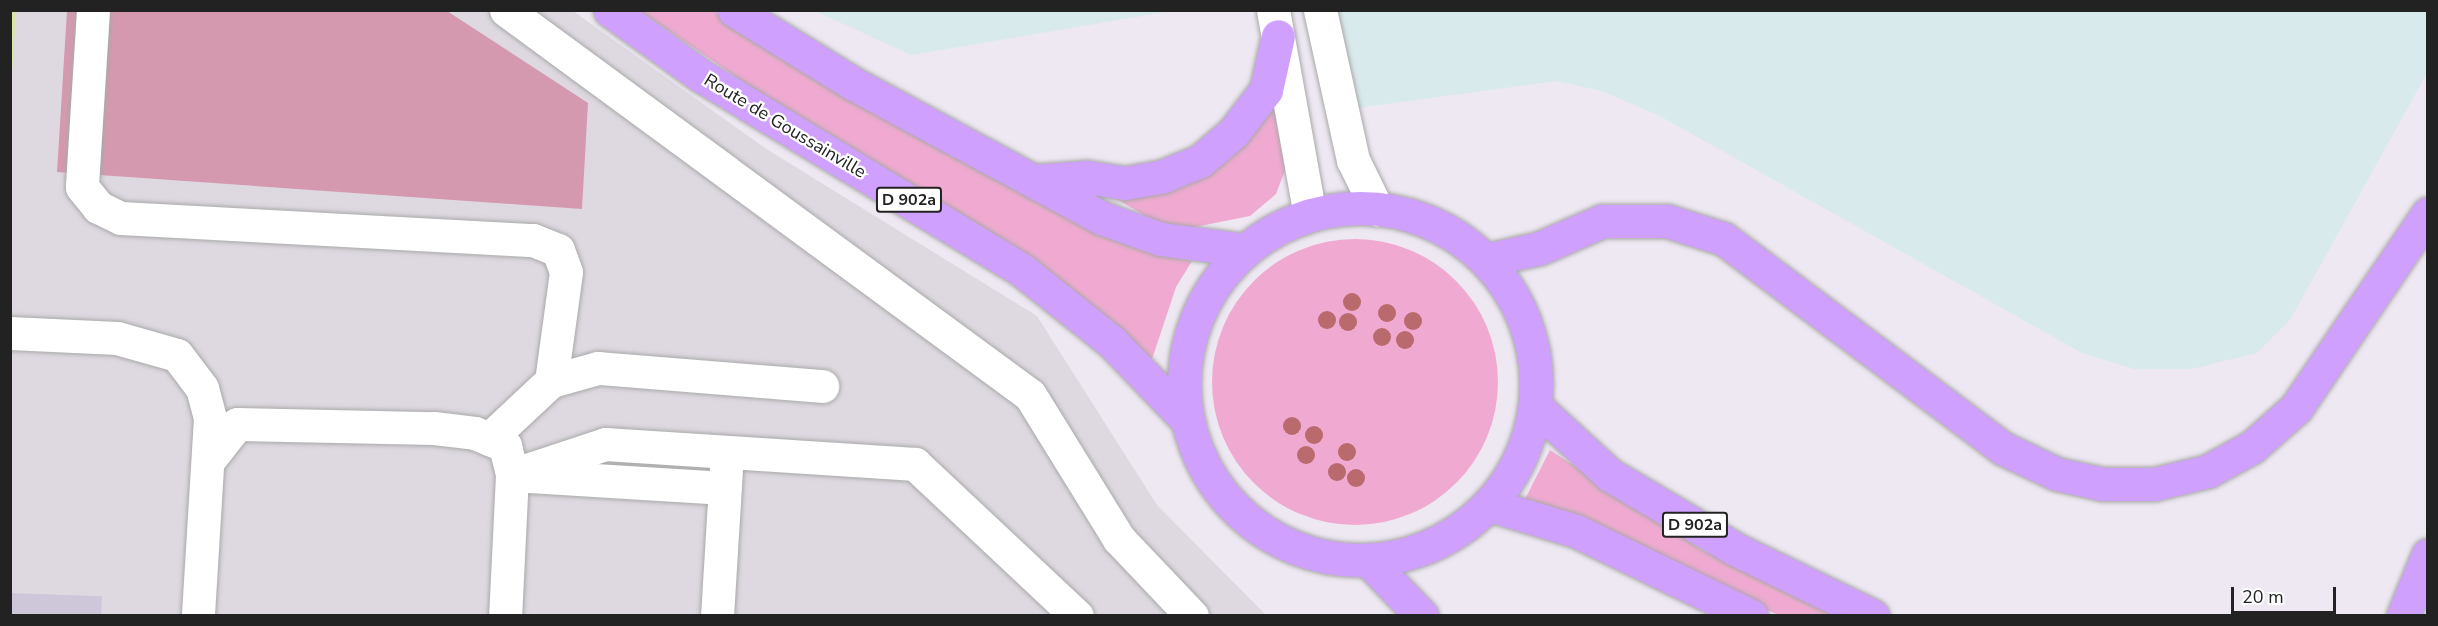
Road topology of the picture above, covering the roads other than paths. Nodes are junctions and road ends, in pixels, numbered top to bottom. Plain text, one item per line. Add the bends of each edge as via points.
1 (93, 10) edge
2 (506, 10) edge
3 (610, 10) edge
4 (734, 10) edge
5 (1320, 10) edge
6 (1275, 23) edge
7 (1033, 182) junction
8 (1377, 209) junction
9 (1310, 214) junction
10 (2427, 214) edge
11 (1245, 249) junction
12 (1486, 260) junction
13 (10, 333) edge
14 (551, 381) junction
15 (822, 386) dead end
16 (1536, 407) junction
17 (1186, 419) junction
18 (489, 438) junction
19 (727, 453) junction
20 (208, 461) junction
21 (512, 475) junction
22 (725, 488) junction
23 (1490, 505) junction
24 (2427, 555) edge
25 (1369, 561) junction
26 (198, 615) edge
27 (505, 615) edge
28 (717, 615) edge
29 (1077, 615) edge
30 (1192, 615) edge
31 (1422, 615) edge
32 (1751, 615) edge
33 (1873, 615) edge
34 (2403, 615) edge

1 - 14 street via 82,187 98,207 121,218 532,240 558,250 566,272
2 - 30 street via 1030,395 1119,539
3 - 17 main road, Route de Goussainville / D 902a via 700,75 1023,271 1112,342
4 - 7 main road
5 - 8 street via 1353,160
6 - 7 main road via 1266,90 1233,133 1200,161 1162,176 1125,183 1087,177
6 - 9 street
7 - 11 main road via 1102,218 1161,239
8 - 9 main road
8 - 12 main road via 1436,225
9 - 11 main road
10 - 12 main road via 2296,408 2252,447 2208,471 2154,483 2079,479 2002,448 1724,239 1667,221 1602,221 1540,248
11 - 17 main road via 1214,284 1192,326 1183,372
12 - 16 main road via 1510,292 1528,328 1536,367
13 - 20 street via 117,338 177,355 202,388 210,417
14 - 15 street via 598,368
14 - 18 street
16 - 23 main road via 1520,460
16 - 33 main road, D 902a via 1610,475 1735,549
17 - 25 main road via 1203,466 1232,507 1272,538 1318,556
18 - 20 street via 434,428 237,424
18 - 21 street via 505,446
19 - 21 street via 605,444
19 - 22 street
19 - 29 street via 915,464
20 - 26 street
21 - 22 street
21 - 27 street
22 - 28 street
23 - 25 main road via 1455,534 1424,548
23 - 32 main road via 1576,531
24 - 34 main road
25 - 31 main road

